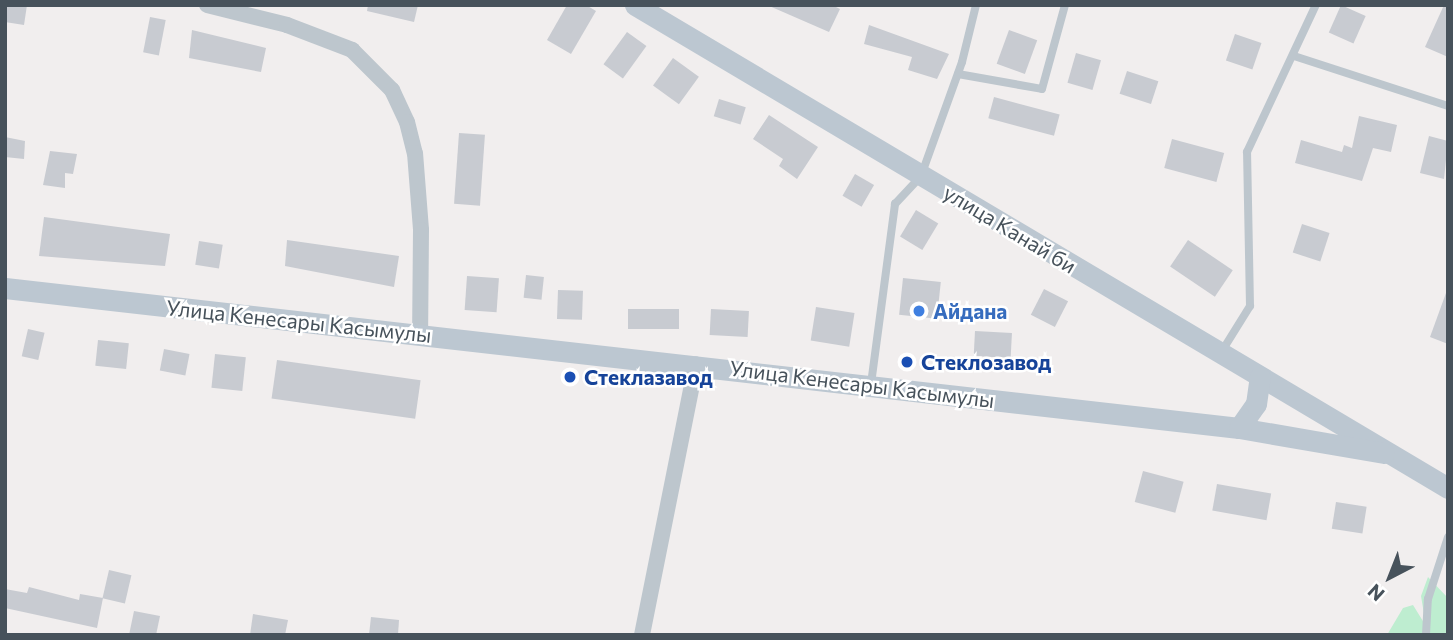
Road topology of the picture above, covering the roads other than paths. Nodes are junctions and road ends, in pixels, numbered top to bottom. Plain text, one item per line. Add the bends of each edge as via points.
1 (207, 5) edge
2 (635, 5) edge
3 (976, 5) edge
4 (1065, 5) edge
5 (1316, 5) edge
6 (1294, 57) junction
7 (958, 74) junction
8 (1448, 106) edge
9 (921, 176) junction
10 (5, 288) edge
11 (420, 335) junction
12 (1220, 354) junction
13 (696, 364) junction
14 (1260, 377) junction
15 (871, 385) junction
16 (1240, 428) junction
17 (1384, 453) junction
18 (1448, 488) edge
19 (1448, 537) edge
20 (1443, 547) junction
21 (1448, 557) edge
22 (642, 635) edge
23 (1426, 635) edge

1 - 11 street via 286,24 352,50 392,90 415,153 421,230
2 - 9 main road, улица Канай би
3 - 7 lane
4 - 7 lane via 1042,89
5 - 6 lane
6 - 8 lane
6 - 12 lane via 1247,152 1250,306
7 - 9 lane
9 - 12 main road, улица Канай би
9 - 15 lane via 895,204
10 - 11 main road, Улица Кенесары Касымулы
11 - 13 main road, Улица Кенесары Касымулы
12 - 14 main road, улица Канай би
13 - 15 main road, Улица Кенесары Касымулы
13 - 22 street
14 - 16 main road via 1256,404
14 - 17 main road, улица Канай би
15 - 16 main road, Улица Кенесары Касымулы
16 - 17 main road, Улица Кенесары Касымулы
17 - 18 main road, улица Канай би
19 - 20 lane
20 - 21 lane
20 - 23 lane via 1428,599

